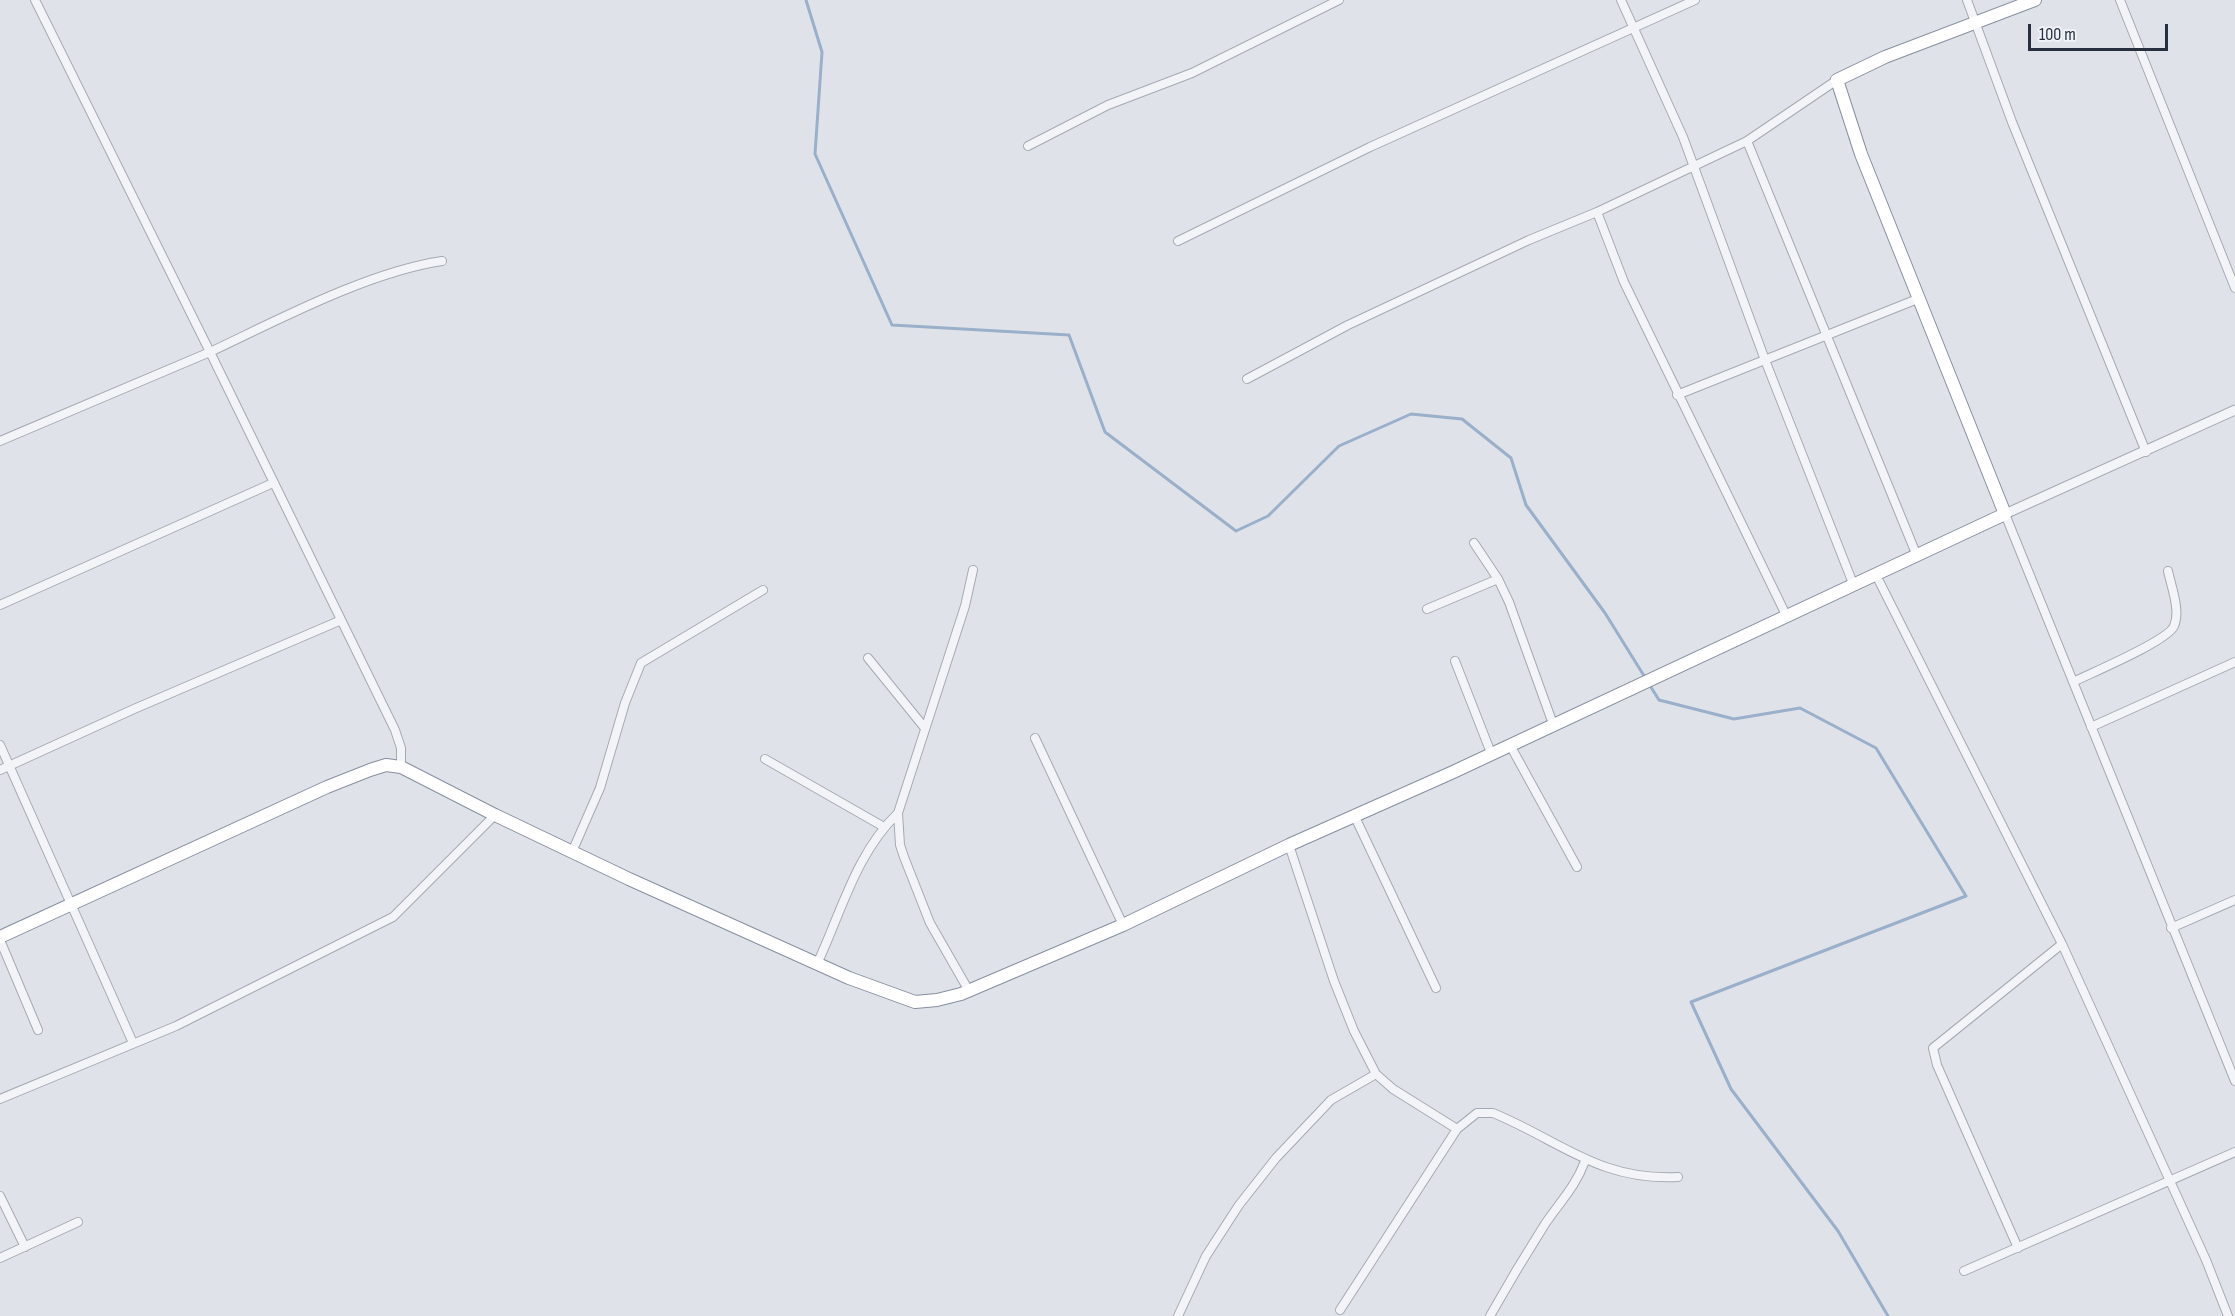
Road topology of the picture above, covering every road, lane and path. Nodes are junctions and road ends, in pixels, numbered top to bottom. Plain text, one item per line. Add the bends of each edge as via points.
1 (35, 0) edge
2 (1339, 0) edge
3 (1620, 0) edge
4 (1695, 0) edge
5 (1967, 0) edge
6 (2036, 0) edge
7 (2120, 0) edge
8 (1976, 23) junction
9 (1634, 28) junction
10 (1837, 80) junction
11 (1747, 141) junction
12 (1028, 146) dead end
13 (1693, 166) junction
14 (1597, 212) junction
15 (1178, 241) dead end
16 (442, 261) dead end
17 (2235, 288) edge
18 (1920, 298) junction
19 (1825, 336) junction
20 (210, 352) junction
21 (1765, 360) junction
22 (1247, 379) dead end
23 (1677, 395) junction
24 (2235, 410) edge
25 (0, 441) edge
26 (2146, 452) junction
27 (273, 483) junction
28 (2005, 514) junction
29 (1474, 543) dead end
30 (1917, 556) junction
31 (973, 570) dead end
32 (2169, 571) dead end
33 (1876, 575) junction
34 (1498, 579) junction
35 (1854, 586) junction
36 (763, 590) dead end
37 (0, 605) edge
38 (1427, 609) dead end
39 (1787, 617) junction
40 (339, 621) junction
41 (868, 658) dead end
42 (1455, 661) dead end
43 (2235, 662) edge
44 (2073, 682) junction
45 (1553, 724) junction
46 (924, 727) junction
47 (2091, 727) junction
48 (1035, 738) dead end
49 (0, 745) edge
50 (1510, 745) junction
51 (1491, 753) junction
52 (765, 759) dead end
53 (9, 766) junction
54 (401, 767) junction
55 (0, 770) edge
56 (898, 813) junction
57 (495, 815) junction
58 (1355, 818) junction
59 (884, 827) junction
60 (1289, 845) junction
61 (572, 852) junction
62 (1577, 867) dead end
63 (2235, 900) edge
64 (72, 904) junction
65 (1123, 925) junction
66 (2171, 928) junction
67 (0, 938) edge
68 (2062, 944) junction
69 (817, 964) junction
70 (1436, 988) dead end
71 (969, 991) junction
72 (38, 1030) dead end
73 (133, 1043) junction
74 (1376, 1074) junction
75 (2235, 1081) edge
76 (0, 1099) edge
77 (1457, 1129) junction
78 (2235, 1152) edge
79 (1585, 1161) junction
80 (1678, 1177) dead end
81 (2168, 1180) junction
82 (0, 1196) edge
83 (78, 1222) dead end
84 (25, 1246) junction
85 (2018, 1248) junction
86 (0, 1258) edge
87 (1964, 1271) dead end
88 (1341, 1310) dead end
89 (1178, 1316) edge
90 (1490, 1316) edge
91 (2228, 1316) edge

1 - 20 street
2 - 12 street via 1192,73 1108,105
3 - 9 street
4 - 9 street
5 - 8 street
6 - 8 highway
7 - 17 street
8 - 10 highway
8 - 26 street via 2012,122
9 - 13 street
9 - 15 street via 1370,147
10 - 11 street
10 - 18 highway via 1861,154
11 - 13 street
11 - 19 street
13 - 14 street
13 - 21 street
14 - 22 street via 1348,325
14 - 23 street via 1624,282
16 - 20 street via 364,284
18 - 19 street
18 - 28 highway
19 - 21 street
19 - 30 street
20 - 25 street
20 - 27 street
21 - 23 street
21 - 35 street
23 - 39 street
24 - 26 street
26 - 28 street
27 - 37 street
27 - 40 street
28 - 30 highway
28 - 44 street
29 - 34 street
30 - 33 highway
31 - 46 street via 965,606
32 - 44 street via 2175,603 2172,629 2158,640
33 - 35 highway
33 - 68 street
34 - 38 street
34 - 45 street
35 - 39 highway
36 - 61 street via 641,663 600,788
39 - 45 highway
40 - 53 street
40 - 54 street via 395,730 401,748
41 - 46 street
42 - 51 street
43 - 47 street
44 - 47 street
45 - 50 highway
46 - 56 street
47 - 66 street
48 - 65 street
49 - 53 street
50 - 51 highway
50 - 62 street
51 - 58 highway
52 - 59 street
53 - 55 street
53 - 64 street
54 - 57 highway
54 - 64 highway via 386,765 338,783
56 - 59 street
56 - 71 street via 900,845 930,923
57 - 61 highway
57 - 73 street via 393,917 216,1007
58 - 60 highway
58 - 70 street
59 - 69 street via 859,868
60 - 65 highway
60 - 74 street via 1335,981
61 - 69 highway
63 - 66 street
64 - 67 highway
64 - 73 street
65 - 71 highway
66 - 75 street
67 - 72 street
68 - 81 street
68 - 85 street via 1933,1048
69 - 71 highway via 915,1002
73 - 76 street
74 - 77 street
74 - 89 street via 1331,1100 1276,1158 1206,1256
77 - 79 street via 1468,1118 1489,1111
77 - 88 street
78 - 81 street
79 - 80 street via 1635,1176
79 - 90 street via 1579,1178 1518,1265
81 - 85 street
81 - 91 street
82 - 84 street
83 - 84 street
84 - 86 street
85 - 87 street

